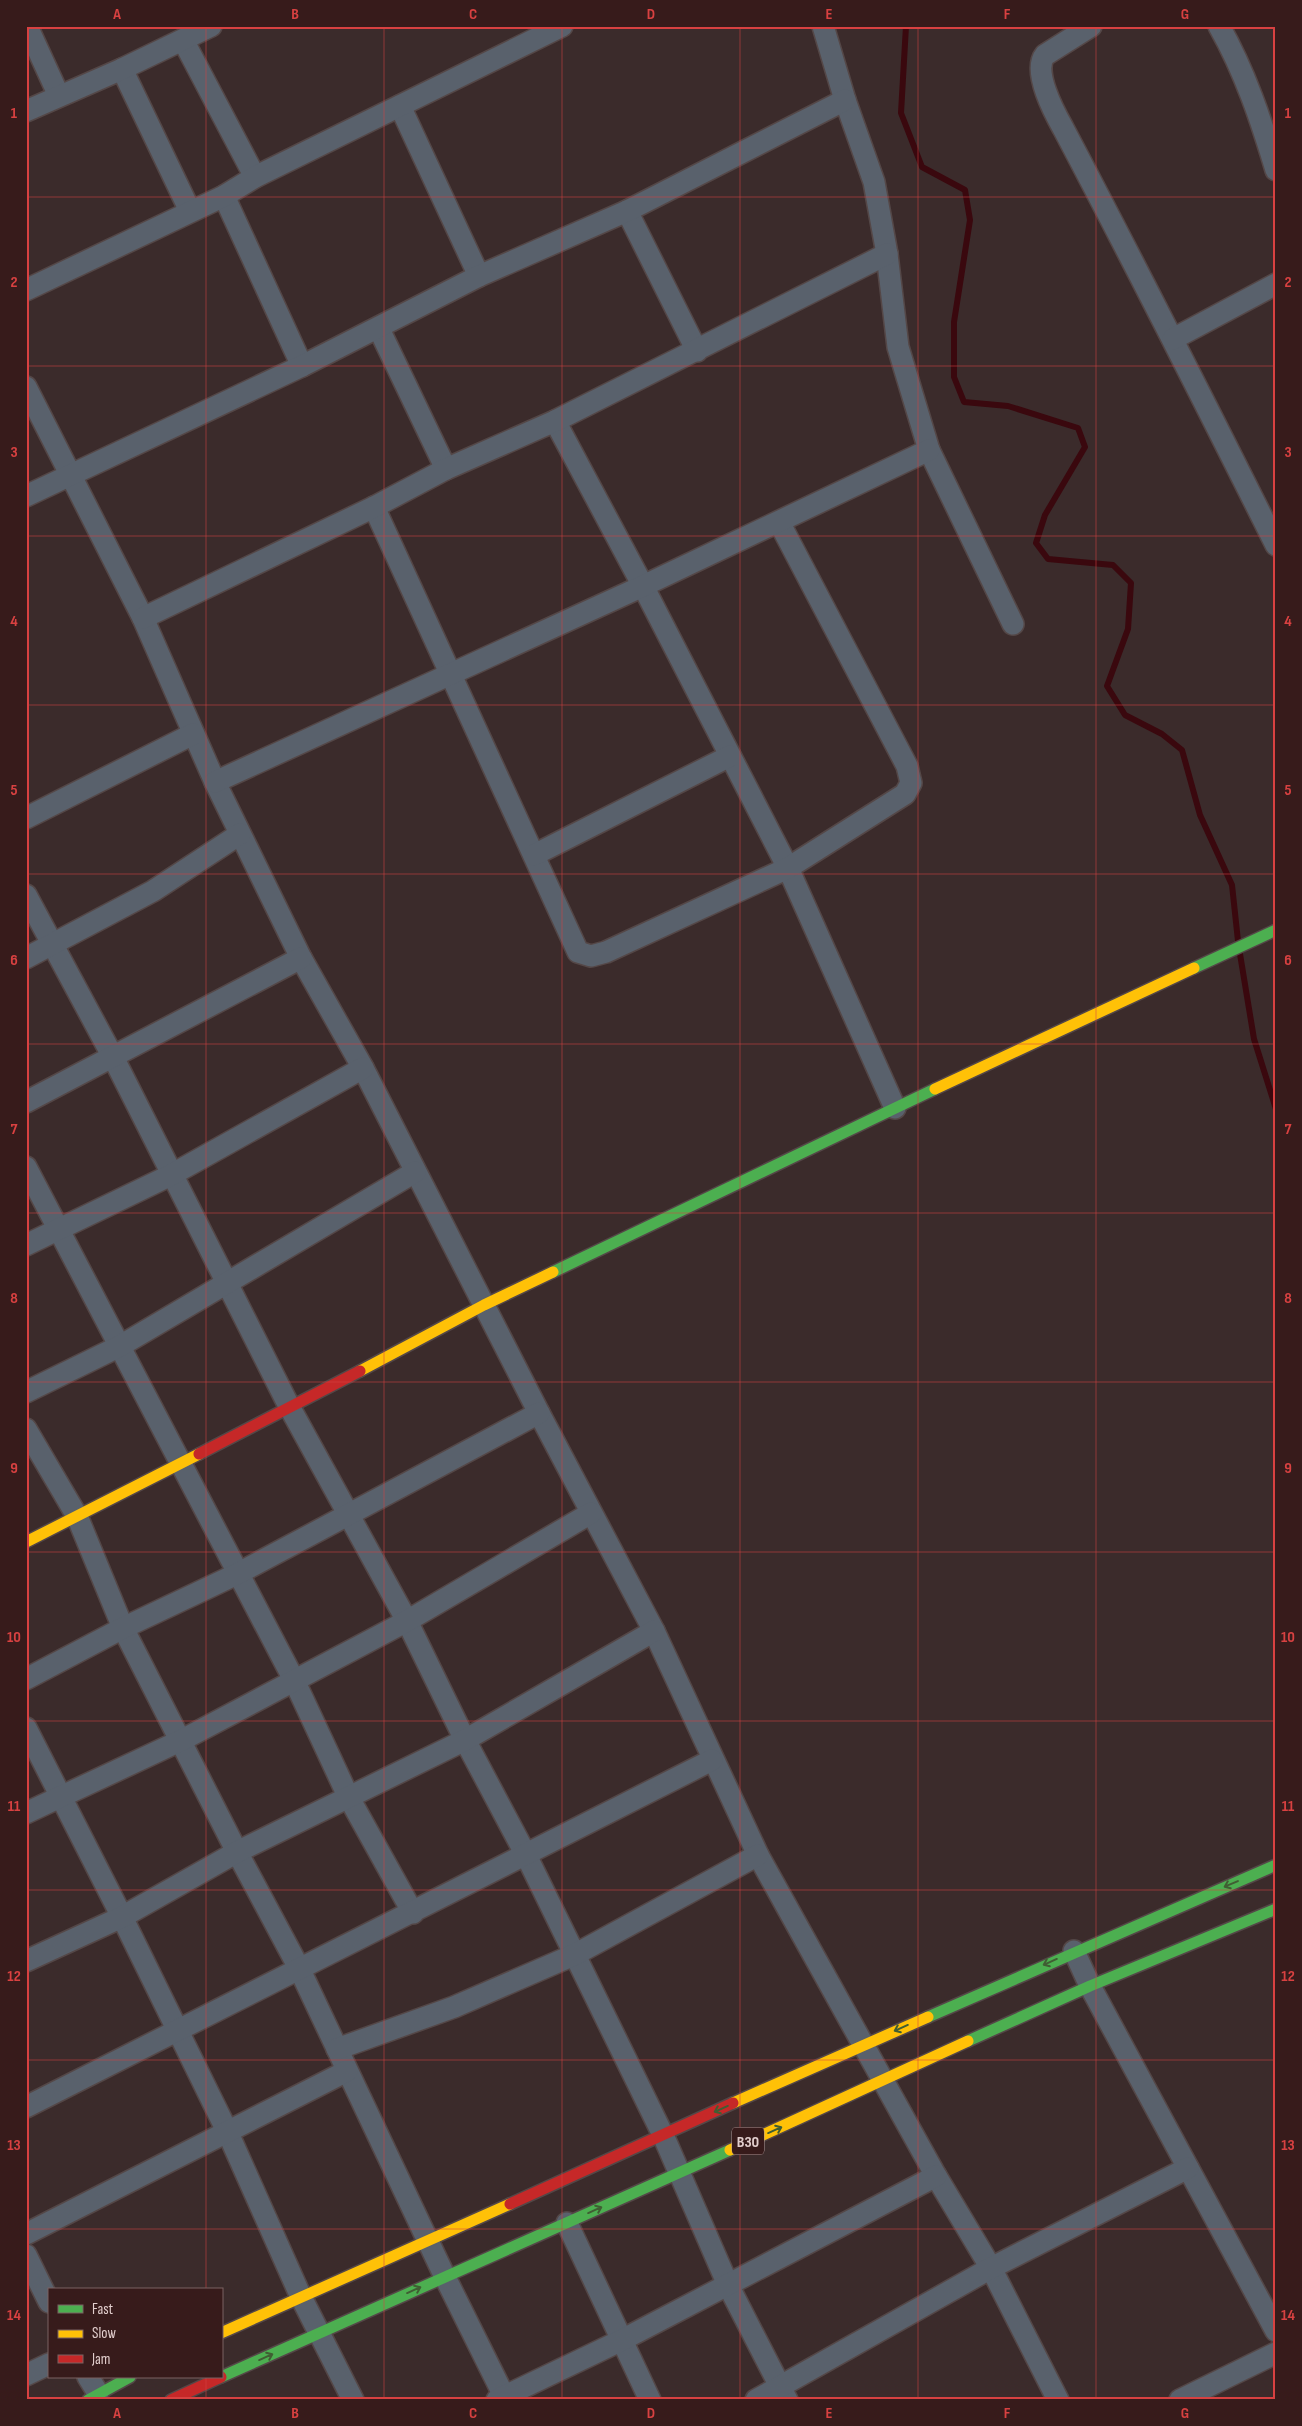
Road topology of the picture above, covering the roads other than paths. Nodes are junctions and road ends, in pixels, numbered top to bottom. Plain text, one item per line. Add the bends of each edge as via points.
1 (27, 26) edge
2 (211, 26) edge
3 (823, 26) edge
4 (1091, 26) edge
5 (1219, 26) edge
6 (551, 28) edge
7 (183, 40) junction
8 (122, 69) junction
9 (59, 96) junction
10 (845, 100) junction
11 (400, 106) junction
12 (26, 111) edge
13 (1276, 170) edge
14 (255, 177) junction
15 (224, 196) junction
16 (190, 211) junction
17 (628, 211) junction
18 (887, 254) junction
19 (479, 276) junction
20 (1276, 284) edge
21 (26, 290) edge
22 (379, 329) junction
23 (1173, 338) junction
24 (697, 350) junction
25 (302, 366) junction
26 (26, 387) edge
27 (555, 421) junction
28 (929, 450) junction
29 (446, 469) junction
30 (69, 475) junction
31 (26, 496) edge
32 (374, 508) junction
33 (779, 522) junction
34 (1276, 546) edge
35 (643, 586) junction
36 (143, 618) junction
37 (1012, 624) dead end
38 (449, 674) junction
39 (193, 734) junction
40 (730, 756) junction
41 (215, 782) junction
42 (26, 818) edge
43 (240, 834) junction
44 (534, 855) junction
45 (788, 868) junction
46 (26, 895) edge
47 (1276, 930) edge
48 (52, 945) junction
49 (26, 958) edge
50 (301, 958) junction
51 (113, 1057) junction
52 (363, 1068) junction
53 (26, 1102) edge
54 (895, 1108) junction
55 (26, 1167) edge
56 (415, 1172) junction
57 (171, 1175) junction
58 (59, 1228) junction
59 (26, 1245) edge
60 (228, 1281) junction
61 (484, 1305) junction
62 (120, 1346) junction
63 (26, 1392) edge
64 (290, 1408) junction
65 (539, 1413) junction
66 (26, 1429) edge
67 (182, 1463) junction
68 (592, 1513) junction
69 (347, 1514) junction
70 (77, 1516) junction
71 (26, 1542) edge
72 (237, 1574) junction
73 (407, 1621) junction
74 (124, 1628) junction
75 (654, 1631) junction
76 (26, 1679) edge
77 (294, 1680) junction
78 (26, 1728) edge
79 (182, 1740) junction
80 (465, 1740) junction
81 (712, 1760) junction
82 (348, 1796) junction
83 (61, 1797) junction
84 (26, 1814) edge
85 (237, 1852) junction
86 (526, 1855) junction
87 (758, 1855) junction
88 (1276, 1864) edge
89 (1276, 1909) edge
90 (413, 1913) junction
91 (122, 1917) junction
92 (1074, 1951) junction
93 (576, 1954) junction
94 (26, 1961) edge
95 (299, 1968) junction
96 (1090, 1986) junction
97 (176, 2031) junction
98 (864, 2045) junction
99 (337, 2049) junction
100 (347, 2071) junction
101 (883, 2081) junction
102 (26, 2107) edge
103 (228, 2133) junction
104 (663, 2135) junction
105 (1188, 2168) junction
106 (678, 2173) junction
107 (936, 2176) junction
108 (566, 2223) junction
109 (26, 2234) edge
110 (428, 2240) junction
111 (26, 2255) edge
112 (991, 2268) junction
113 (445, 2277) junction
114 (728, 2285) junction
115 (301, 2297) junction
116 (48, 2300) edge
117 (1276, 2331) edge
118 (222, 2333) edge
119 (319, 2333) junction
120 (622, 2340) junction
121 (1276, 2353) edge
122 (48, 2364) edge
123 (26, 2375) edge
124 (222, 2377) edge
125 (127, 2378) edge
126 (219, 2378) edge
127 (91, 2390) edge
128 (784, 2394) edge
129 (502, 2398) edge
130 (171, 2400) edge
131 (353, 2400) edge
132 (650, 2400) edge
133 (756, 2400) edge
134 (1058, 2400) edge
135 (1180, 2400) edge

1 - 9 street
2 - 7 street
3 - 10 street
4 - 23 street via 1045,55 1040,60 1040,74 1057,116
5 - 13 street via 1255,102
6 - 11 street
7 - 8 street
7 - 14 street
8 - 9 street
8 - 16 street
9 - 12 street
10 - 17 street
10 - 18 street via 874,182
11 - 14 street
11 - 19 street
14 - 15 street
15 - 16 street
15 - 25 street
16 - 21 street
17 - 19 street
17 - 24 street
18 - 24 street
18 - 28 street via 898,347
19 - 22 street
20 - 23 street
22 - 25 street
22 - 29 street
23 - 34 street
24 - 27 street
25 - 30 street
26 - 30 street
27 - 29 street
27 - 35 street
28 - 33 street
28 - 37 street
29 - 32 street
30 - 31 street
30 - 36 street
32 - 36 street
32 - 38 street
33 - 35 street
33 - 45 street via 907,766 911,783 905,794
35 - 38 street
35 - 40 street
36 - 39 street
38 - 41 street
38 - 44 street
39 - 41 street
39 - 42 street
40 - 44 street
40 - 45 street
41 - 43 street
43 - 48 street via 153,891
43 - 50 street
44 - 45 street via 578,952 591,956
45 - 54 street
46 - 48 street
47 - 54 main road
48 - 49 street
48 - 51 street
50 - 51 street
50 - 52 street
51 - 53 street
51 - 57 street
52 - 56 street
52 - 57 street
54 - 61 main road
55 - 58 street
56 - 60 street
56 - 61 street
57 - 58 street
57 - 60 street
58 - 59 street
58 - 62 street
60 - 62 street
60 - 64 street
61 - 64 main road
61 - 65 street
62 - 63 street
62 - 67 street
64 - 67 main road
64 - 69 street
65 - 68 street
65 - 69 street
66 - 70 street
67 - 70 main road
67 - 72 street
68 - 73 street
68 - 75 street
69 - 72 street
69 - 73 street
70 - 71 main road
70 - 74 street
72 - 74 street
72 - 77 street
73 - 77 street
73 - 80 street
74 - 76 street
74 - 79 street
75 - 80 street
75 - 81 street
77 - 79 street
77 - 82 street
78 - 83 street
79 - 83 street
79 - 85 street
80 - 82 street
80 - 86 street
81 - 86 street
81 - 87 street
82 - 85 street
82 - 90 street
83 - 84 street
83 - 91 street
85 - 91 street
85 - 95 street
86 - 90 street
86 - 93 street
87 - 93 street
87 - 98 street
88 -> 92 main road, B30
89 - 96 main road, B30
90 - 95 street
91 - 94 street
91 - 97 street
92 - 96 street
92 -> 98 main road, B30
93 - 99 street via 454,2007
93 - 104 street
95 - 97 street
95 - 99 street
96 - 101 main road, B30
96 - 105 street
97 - 102 street
97 - 103 street
98 - 101 street
98 -> 104 main road, B30
99 - 100 street
100 - 103 street
100 - 110 street
106 -> 101 main road, B30
101 - 107 street
103 - 109 street
103 - 115 street
104 - 106 street
104 - 110 main road, B30
105 - 112 street
105 - 117 street
108 -> 106 main road, B30
106 - 114 street
107 - 112 street
107 - 114 street
108 - 113 main road, B30
108 - 120 street
110 - 113 street
110 - 115 main road, B30
111 - 116 street
112 - 128 street
112 - 134 street
119 -> 113 main road, B30
113 - 129 street
114 - 120 street
114 - 128 street
115 - 118 main road, B30
115 - 119 street
124 -> 119 main road, B30
119 - 131 street
120 - 129 street
120 - 132 street
121 - 135 street
122 - 123 street
125 - 127 main road
126 - 130 main road, B30
128 - 133 street

